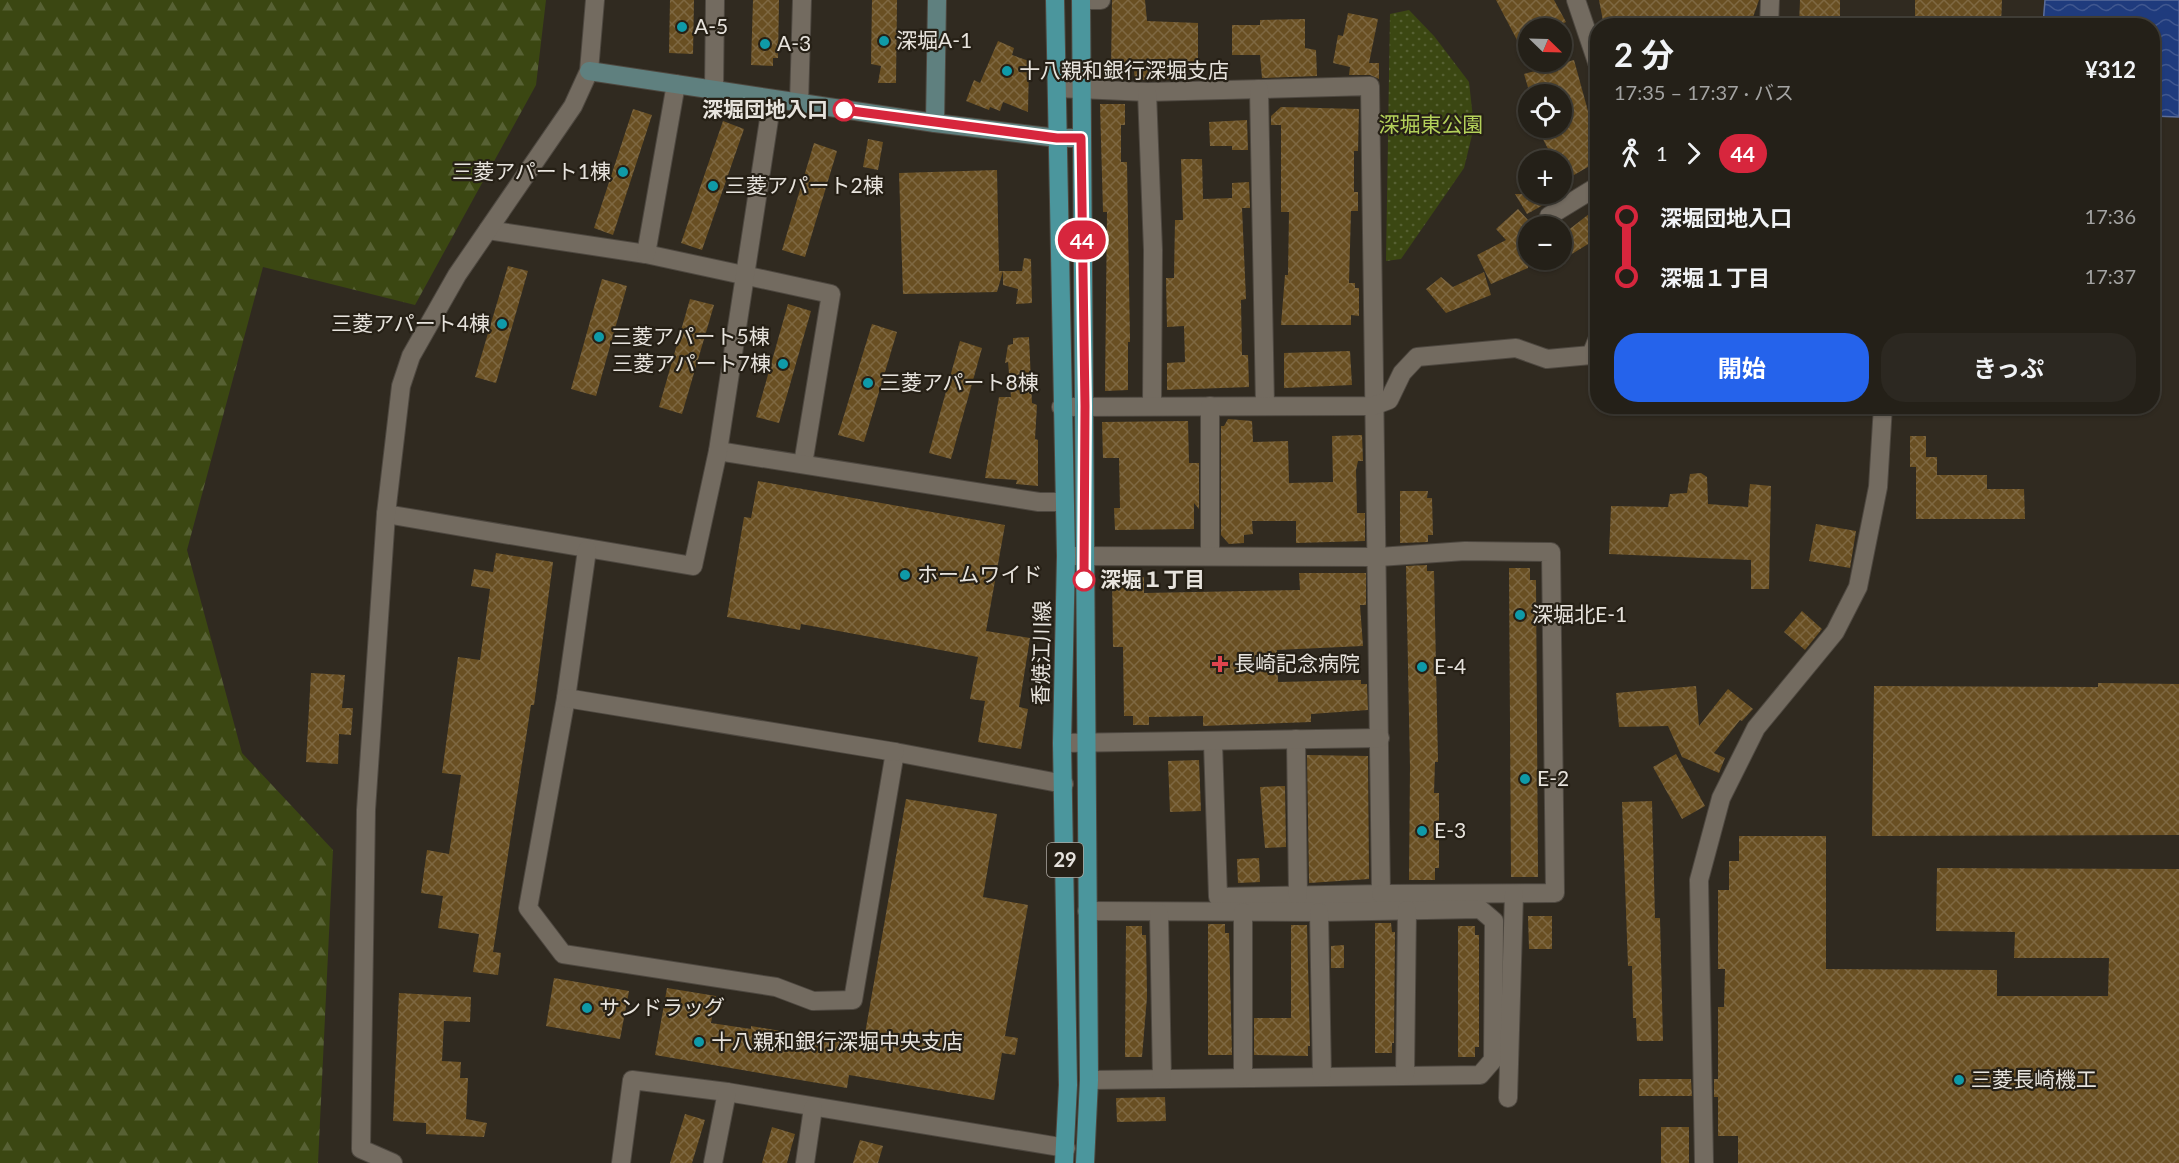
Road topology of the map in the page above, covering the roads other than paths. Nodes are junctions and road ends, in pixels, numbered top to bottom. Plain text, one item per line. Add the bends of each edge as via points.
1 (595, 0) edge
2 (716, 0) edge
3 (802, 0) edge
4 (937, 0) edge
5 (1055, 0) edge
6 (1081, 0) edge
7 (1101, 0) edge
8 (1576, 0) edge
9 (1770, 0) edge
10 (1769, 18) edge
11 (1590, 41) edge
12 (589, 71) junction
13 (676, 84) junction
14 (1057, 88) junction
15 (1081, 88) junction
16 (1259, 89) junction
17 (714, 91) junction
18 (1147, 92) junction
19 (772, 100) junction
20 (799, 104) junction
21 (935, 123) junction
22 (1057, 138) junction
23 (1081, 138) junction
24 (1590, 191) edge
25 (1548, 216) dead end
26 (488, 230) junction
27 (646, 254) junction
28 (744, 276) junction
29 (1590, 355) edge
30 (1265, 405) junction
31 (1085, 406) junction
32 (1152, 406) junction
33 (1210, 406) junction
34 (1373, 406) junction
35 (1061, 407) junction
36 (1882, 414) edge
37 (718, 451) junction
38 (803, 464) junction
39 (1064, 502) junction
40 (386, 514) junction
41 (587, 550) junction
42 (1210, 555) junction
43 (1075, 557) junction
44 (1379, 557) junction
45 (566, 698) junction
46 (1380, 738) junction
47 (1296, 739) junction
48 (1086, 742) junction
49 (1062, 743) junction
50 (1214, 743) junction
51 (895, 752) junction
52 (1064, 784) junction
53 (1381, 894) junction
54 (1514, 894) junction
55 (1298, 896) junction
56 (1407, 910) junction
57 (1087, 911) junction
58 (1243, 912) junction
59 (1319, 912) junction
60 (1159, 913) junction
61 (1406, 1075) junction
62 (1322, 1076) junction
63 (1243, 1077) junction
64 (1162, 1079) junction
65 (1089, 1080) junction
66 (727, 1092) junction
67 (1508, 1098) dead end
68 (813, 1108) junction
69 (1065, 1155) edge
70 (393, 1163) edge
71 (621, 1163) edge
72 (713, 1163) edge
73 (805, 1163) edge
74 (1085, 1163) edge
75 (1704, 1163) edge

1 - 12 street
2 - 17 street
3 - 20 street
4 - 21 street
5 - 14 main road, 香焼江川線 / 29
6 - 7 street
6 - 15 main road, 香焼江川線 / 29
8 - 11 street
9 - 10 street
12 - 13 street
12 - 26 street via 573,106
13 - 17 street
13 - 27 street
14 - 15 street
14 - 22 main road, 香焼江川線 / 29
15 - 18 street
15 - 23 main road, 香焼江川線 / 29
16 - 18 street
16 - 30 street
16 - 34 street via 1370,86
17 - 19 street
18 - 32 street via 1153,250
19 - 20 street
19 - 28 street
20 - 21 street
21 - 22 street
22 - 23 street
22 - 35 main road, 香焼江川線 / 29
23 - 31 main road, 香焼江川線 / 29
24 - 25 street
26 - 27 street
26 - 40 street via 411,356 401,387
27 - 28 street
28 - 37 street
28 - 38 street via 831,294
29 - 34 street via 1546,360 1516,348 1417,357 1402,373 1389,400
30 - 33 street
30 - 34 street
31 - 32 street
31 - 35 street
31 - 43 main road, 香焼江川線 / 29
32 - 33 street
33 - 42 street
34 - 44 street
35 - 39 main road, 香焼江川線 / 29
36 - 75 street via 1878,487 1858,587 1834,632 1756,729 1721,798 1699,880
37 - 38 street
37 - 41 street via 693,566
38 - 39 street via 1039,502
39 - 43 main road, 香焼江川線 / 29
40 - 41 street
40 - 70 street via 366,810 361,1149
41 - 45 street
42 - 43 street
42 - 44 street
43 - 48 main road, 香焼江川線 / 29
43 - 49 main road, 香焼江川線 / 29
44 - 46 street
44 - 54 street via 1465,551 1551,552 1555,892
45 - 51 street
45 - 51 street via 528,908 563,954 776,987 813,1001 853,1000
46 - 47 street
46 - 53 street
47 - 50 street
47 - 55 street
48 - 49 street
48 - 50 street
48 - 57 main road, 香焼江川線 / 29
49 - 52 main road, 香焼江川線 / 29
50 - 55 street via 1218,897
51 - 52 street
52 - 69 main road, 香焼江川線 / 29
53 - 54 street
53 - 55 street
54 - 67 street
56 - 59 street
56 - 61 street
56 - 61 street via 1480,909 1494,921 1493,1060 1480,1075
57 - 60 street
57 - 65 main road, 香焼江川線 / 29
58 - 59 street
58 - 60 street
58 - 63 street
59 - 62 street
60 - 64 street
61 - 62 street
62 - 63 street
63 - 64 street
64 - 65 street
65 - 74 main road, 香焼江川線 / 29
66 - 68 street
66 - 71 street via 632,1080
66 - 72 street
68 - 69 street
68 - 73 street

